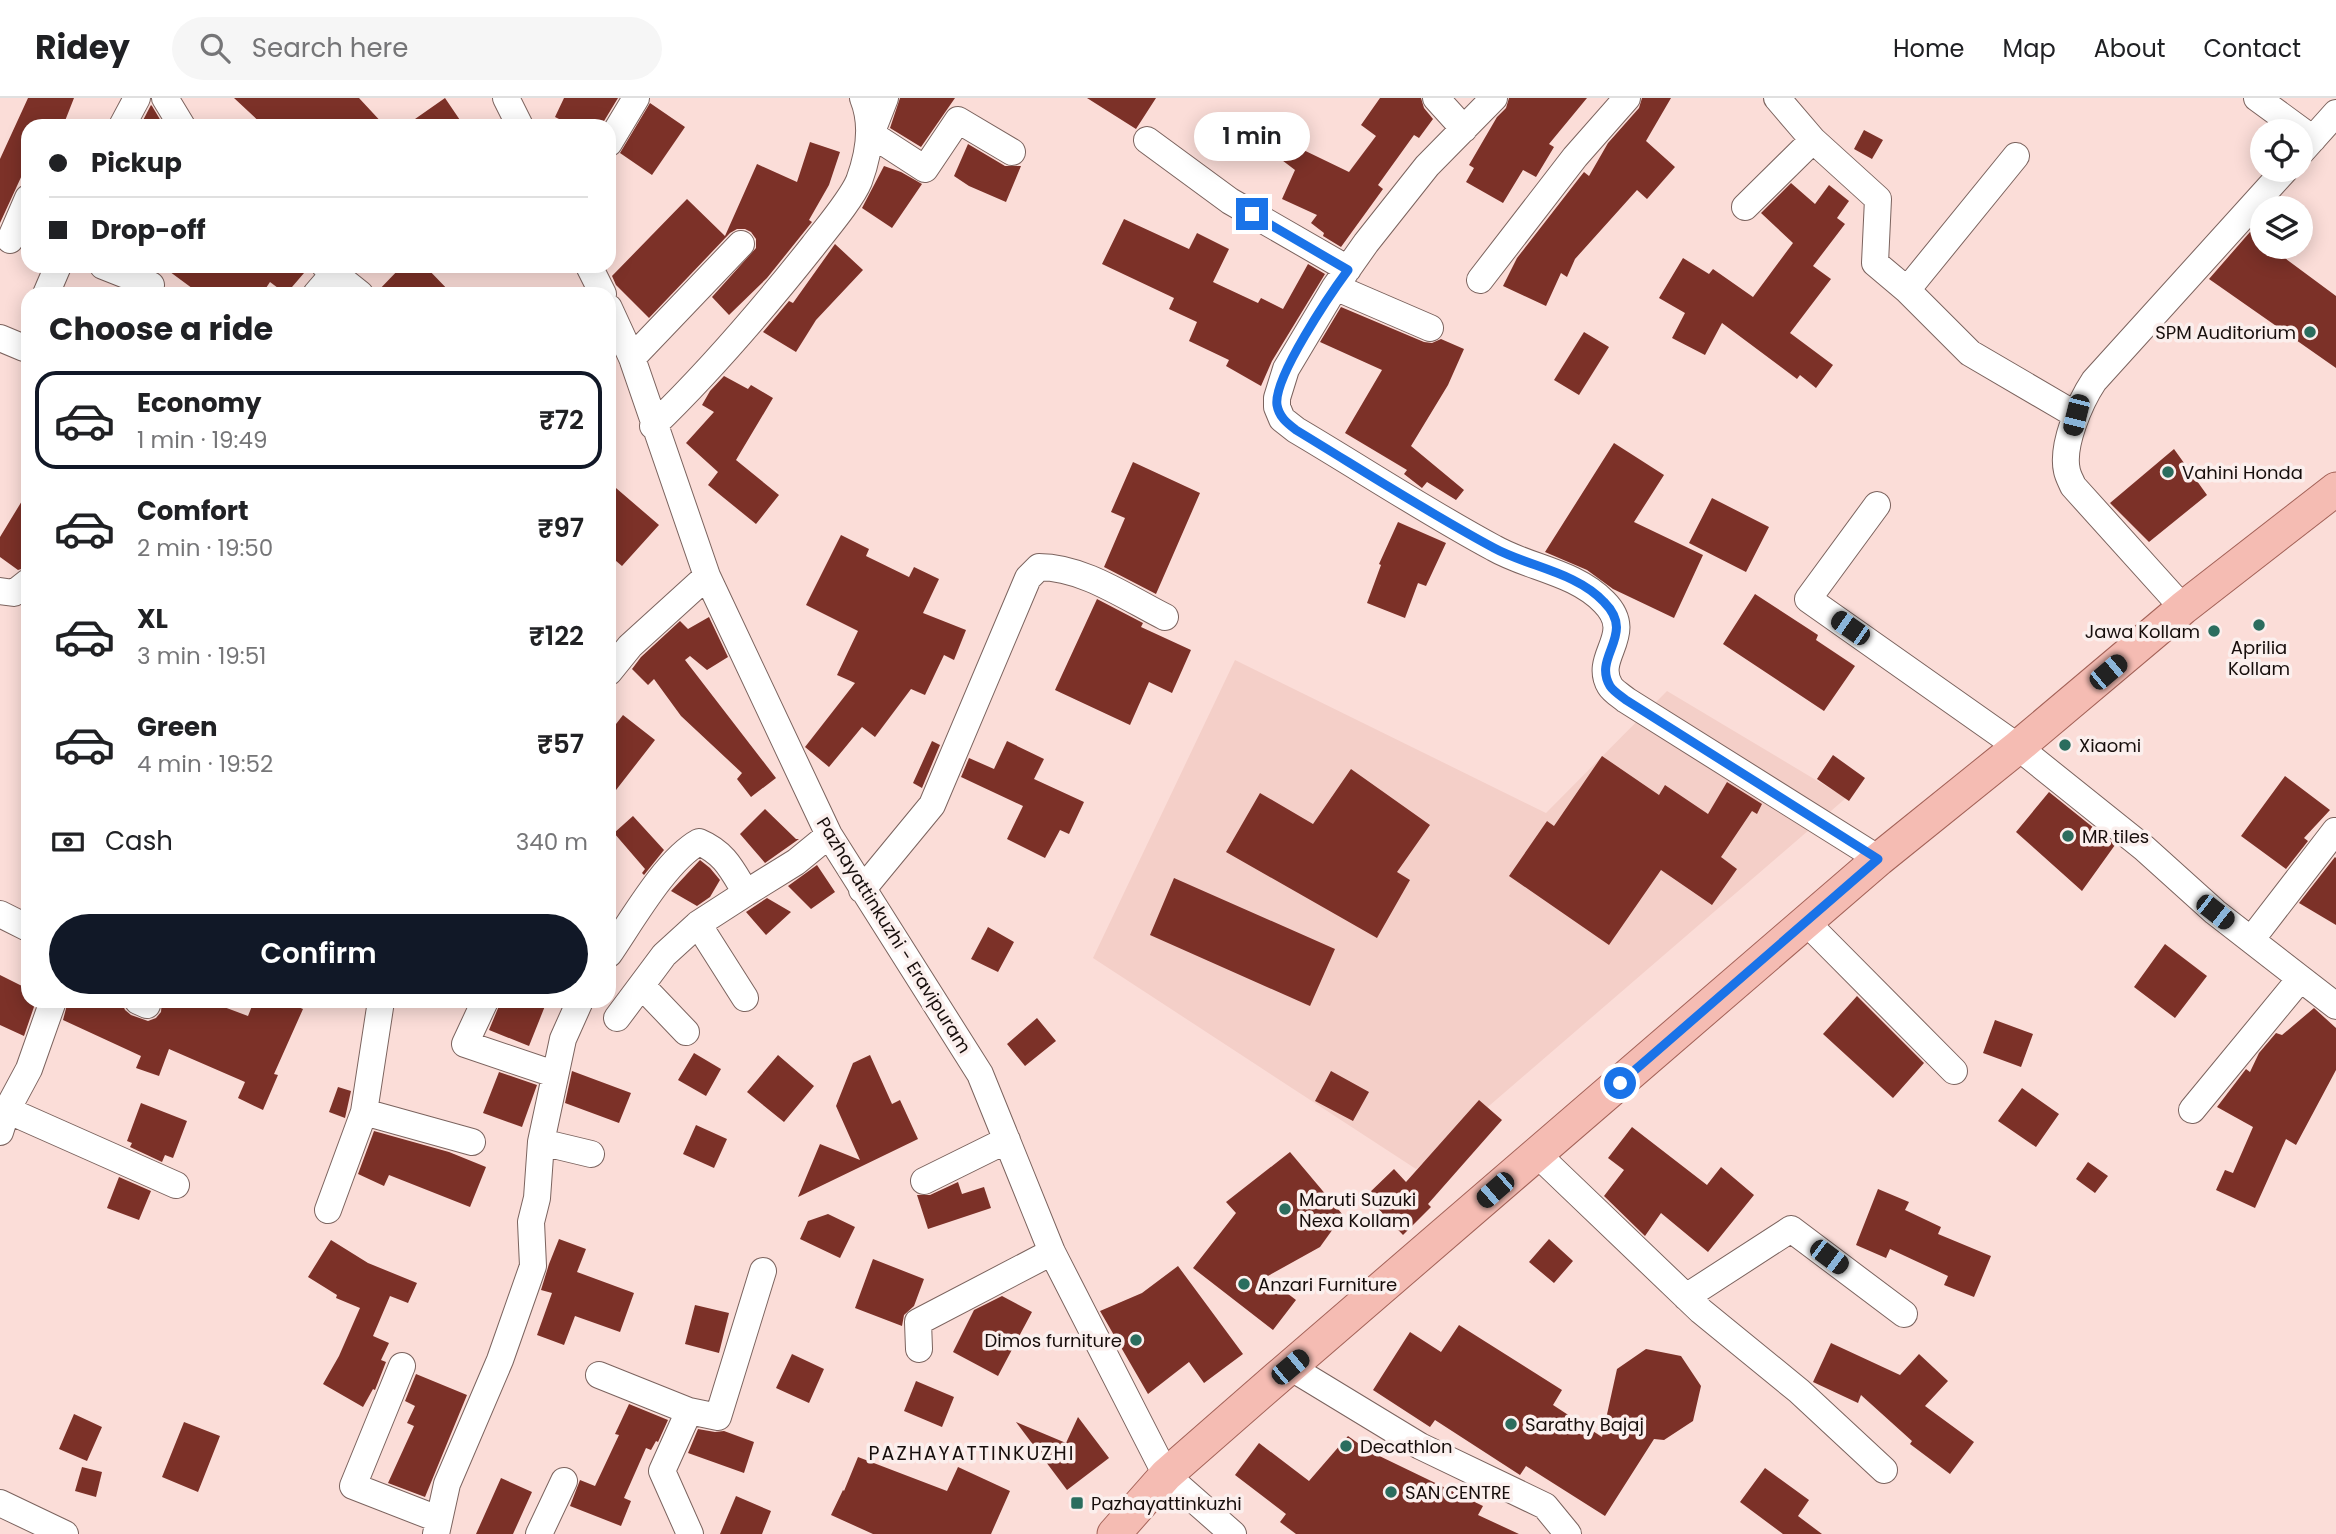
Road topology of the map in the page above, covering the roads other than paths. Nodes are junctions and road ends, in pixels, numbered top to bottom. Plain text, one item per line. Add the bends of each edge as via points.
1 (137, 98) edge
2 (165, 98) edge
3 (636, 98) edge
4 (863, 98) edge
5 (885, 98) edge
6 (1436, 98) edge
7 (1494, 98) edge
8 (1627, 98) edge
9 (1777, 98) edge
10 (2257, 98) edge
11 (2336, 113) edge
12 (124, 119) edge
13 (178, 119) edge
14 (2279, 119) edge
15 (1464, 129) junction
16 (616, 131) edge
17 (871, 134) junction
18 (2313, 138) edge
19 (1147, 140) dead end
20 (1814, 140) junction
21 (1012, 152) dead end
22 (2016, 156) dead end
23 (2274, 182) edge
24 (1745, 207) dead end
25 (21, 218) edge
26 (13, 240) edge
27 (741, 244) dead end
28 (121, 273) edge
29 (338, 273) edge
30 (1342, 278) junction
31 (1480, 280) dead end
32 (152, 285) dead end
33 (353, 287) edge
34 (1908, 290) junction
35 (616, 323) edge
36 (1430, 328) dead end
37 (632, 358) junction
38 (2076, 415) junction
39 (653, 426) junction
40 (2336, 489) edge
41 (1877, 505) dead end
42 (707, 576) junction
43 (21, 588) edge
44 (0, 591) edge
45 (2183, 608) junction
46 (1165, 617) dead end
47 (616, 664) edge
48 (2018, 747) junction
49 (2335, 831) edge
50 (829, 835) junction
51 (1878, 859) junction
52 (862, 890) junction
53 (746, 893) junction
54 (0, 914) edge
55 (1806, 922) junction
56 (21, 924) edge
57 (698, 924) junction
58 (2251, 940) junction
59 (616, 944) edge
60 (2300, 979) junction
61 (642, 986) junction
62 (745, 998) dead end
63 (2336, 1006) edge
64 (51, 1008) edge
65 (381, 1008) edge
66 (482, 1008) edge
67 (577, 1008) edge
68 (617, 1018) dead end
69 (687, 1032) dead end
70 (1954, 1071) dead end
71 (554, 1073) junction
72 (2192, 1110) dead end
73 (363, 1112) junction
74 (3, 1121) edge
75 (1007, 1140) junction
76 (471, 1142) dead end
77 (541, 1142) junction
78 (591, 1154) dead end
79 (1537, 1154) junction
80 (924, 1181) dead end
81 (176, 1185) dead end
82 (328, 1210) dead end
83 (1052, 1251) junction
84 (763, 1271) dead end
85 (1686, 1297) junction
86 (1904, 1314) dead end
87 (919, 1349) dead end
88 (402, 1366) dead end
89 (1290, 1367) junction
90 (599, 1375) dead end
91 (689, 1411) junction
92 (1884, 1470) dead end
93 (1166, 1475) junction
94 (564, 1481) dead end
95 (0, 1503) edge
96 (437, 1526) edge
97 (29, 1527) edge
98 (65, 1534) edge
99 (539, 1534) edge
100 (690, 1534) edge
101 (1114, 1534) edge
102 (1233, 1534) edge
103 (1569, 1534) edge

1 - 12 street
2 - 13 street
3 - 16 street
4 - 17 street
5 - 17 street
6 - 15 street
7 - 15 street
8 - 31 street
9 - 20 street
10 - 14 street
11 - 18 street
15 - 30 street via 1427,166
17 - 21 street via 925,169 958,120
17 - 39 street via 858,183 831,223 699,382
19 - 30 street
20 - 24 street
20 - 34 street via 1878,199 1875,264
22 - 34 street
23 - 38 street via 2094,381
25 - 26 street
27 - 37 street
28 - 32 street
29 - 33 street
30 - 36 street
30 - 51 street via 1286,369 1277,398 1282,419 1497,550 1568,577 1603,600 1616,616 1617,636 1605,671 1610,688
34 - 38 street via 1970,353
35 - 37 street, Pazhayattinkuzhi - Eravipuram
37 - 39 street, Pazhayattinkuzhi - Eravipuram
38 - 45 street via 2066,469 2073,486
39 - 42 street, Pazhayattinkuzhi - Eravipuram
40 - 45 main road
41 - 48 street via 1808,599
42 - 47 street
42 - 50 street, Pazhayattinkuzhi - Eravipuram
43 - 44 street via 14,593
45 - 48 main road
46 - 52 street via 1094,581 1058,567 1040,567 1028,578 932,805
48 - 51 main road
48 - 58 street
49 - 58 street
50 - 52 street, Pazhayattinkuzhi - Eravipuram
50 - 53 street
51 - 55 main road
52 - 75 street, Pazhayattinkuzhi - Eravipuram via 980,1074
53 - 57 street
53 - 59 street via 729,864 715,849 699,842 685,850
54 - 56 street
55 - 70 street
55 - 79 main road
57 - 61 street via 664,955
57 - 62 street
58 - 60 street
60 - 63 street
60 - 72 street
61 - 68 street
61 - 69 street
64 - 74 street via 29,1069
65 - 73 street
66 - 71 street via 465,1044
67 - 71 street
71 - 77 street
73 - 76 street
73 - 82 street
74 - 81 street
75 - 80 street
75 - 83 street, Pazhayattinkuzhi - Eravipuram
77 - 78 street
77 - 96 street via 531,1222 533,1265 500,1360 447,1484
79 - 85 street
79 - 89 main road
83 - 87 street via 918,1322
83 - 93 street, Pazhayattinkuzhi - Eravipuram
84 - 91 street via 718,1417
85 - 86 street via 1791,1229
85 - 92 street via 1799,1391
88 - 96 street via 353,1486
89 - 93 main road
89 - 103 street via 1420,1446 1545,1506
90 - 91 street
91 - 100 street via 662,1471
93 - 101 main road
93 - 102 street
94 - 99 street
95 - 97 street
97 - 98 street

